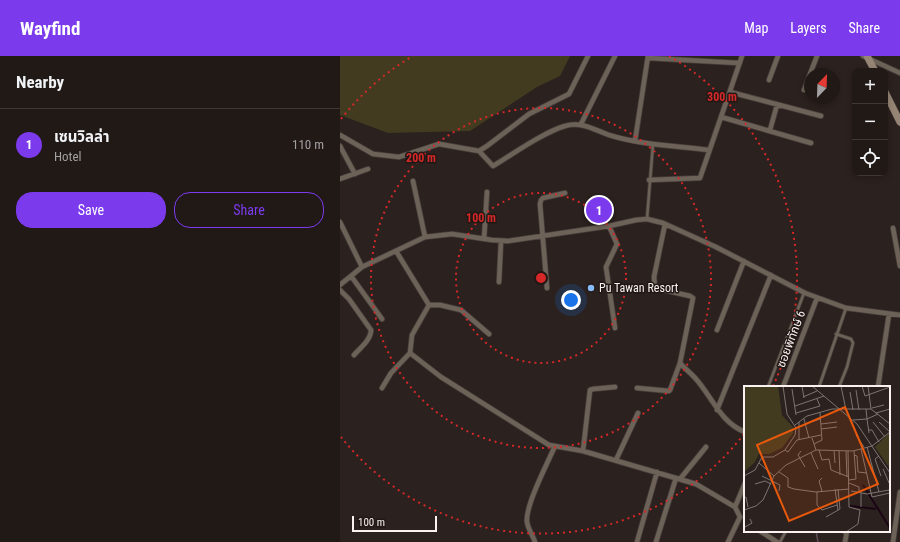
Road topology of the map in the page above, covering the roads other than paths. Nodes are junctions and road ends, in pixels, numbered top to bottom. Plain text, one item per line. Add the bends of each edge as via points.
1 (588, 56) edge
2 (615, 56) edge
3 (742, 56) edge
4 (778, 56) edge
5 (817, 56) edge
6 (648, 57) edge
7 (867, 57) edge
8 (739, 63) junction
9 (812, 68) edge
10 (873, 68) edge
11 (900, 72) edge
12 (769, 80) dead end
13 (730, 92) junction
14 (888, 98) edge
15 (777, 105) junction
16 (821, 116) dead end
17 (720, 117) junction
18 (900, 122) edge
19 (581, 124) junction
20 (770, 130) junction
21 (340, 137) edge
22 (635, 141) junction
23 (811, 143) dead end
24 (653, 144) junction
25 (340, 146) edge
26 (709, 150) junction
27 (479, 151) junction
28 (368, 169) dead end
29 (355, 174) junction
30 (340, 180) edge
31 (649, 180) junction
32 (413, 181) dead end
33 (487, 192) dead end
34 (565, 193) dead end
35 (647, 219) junction
36 (340, 222) edge
37 (666, 224) junction
38 (609, 226) junction
39 (893, 228) dead end
40 (542, 236) junction
41 (425, 237) junction
42 (484, 239) junction
43 (501, 241) junction
44 (396, 251) junction
45 (744, 261) junction
46 (900, 266) edge
47 (362, 267) junction
48 (771, 275) junction
49 (351, 276) junction
50 (499, 282) dead end
51 (340, 285) edge
52 (547, 288) dead end
53 (340, 290) edge
54 (804, 293) junction
55 (817, 298) junction
56 (429, 305) junction
57 (846, 308) junction
58 (889, 314) junction
59 (900, 315) edge
60 (382, 319) dead end
61 (615, 328) dead end
62 (717, 330) dead end
63 (489, 334) dead end
64 (836, 334) junction
65 (410, 353) junction
66 (354, 355) dead end
67 (680, 363) junction
68 (768, 386) edge
69 (783, 386) edge
70 (819, 386) edge
71 (839, 386) edge
72 (878, 386) edge
73 (615, 387) dead end
74 (382, 388) dead end
75 (637, 388) dead end
76 (717, 410) junction
77 (638, 413) dead end
78 (744, 432) edge
79 (555, 446) junction
80 (706, 447) dead end
81 (583, 451) junction
82 (616, 460) junction
83 (657, 472) junction
84 (678, 478) junction
85 (744, 485) edge
86 (900, 492) edge
87 (735, 507) junction
88 (740, 517) junction
89 (744, 519) edge
90 (762, 532) edge
91 (785, 532) edge
92 (845, 532) edge
93 (536, 542) edge
94 (637, 542) edge
95 (656, 542) edge
96 (728, 542) edge
97 (778, 542) edge
98 (845, 542) edge
99 (893, 542) edge

1 - 27 street via 569,94 529,114
2 - 19 street
3 - 8 street
4 - 12 street
5 - 9 street
6 - 8 street
6 - 22 street
7 - 10 main road
7 - 11 street
8 - 13 street
13 - 15 street
13 - 17 street
14 - 18 main road
15 - 16 street
15 - 20 street
17 - 20 street
17 - 26 street
19 - 22 street
19 - 27 street via 566,125 550,132 493,166
20 - 23 street
21 - 27 street via 374,154 400,157 439,144
22 - 24 street
24 - 26 street
24 - 31 lane
25 - 29 street
26 - 31 street via 700,178
28 - 29 street
29 - 30 street
31 - 35 lane
32 - 41 street
33 - 42 street
34 - 40 street via 541,200
35 - 37 street
35 - 38 street
36 - 47 street
37 - 45 street
37 - 67 street via 654,277 655,288 693,298
38 - 40 street
38 - 61 street via 618,244 606,267
39 - 46 street
40 - 43 street
40 - 52 street
41 - 42 street via 452,234
41 - 44 street
42 - 43 street
43 - 50 street
44 - 47 street
44 - 56 street
45 - 48 street
45 - 62 street
47 - 49 street
48 - 54 street
48 - 76 street
49 - 51 street
49 - 60 street
53 - 66 street via 371,330 369,338
54 - 55 street
54 - 68 lane
55 - 57 street
55 - 69 street, ซอยพิทักษ์ 6
56 - 63 street via 461,310
56 - 65 street via 412,335
57 - 58 street
57 - 64 lane
58 - 59 street
58 - 72 street
64 - 70 lane
64 - 71 lane via 851,339 853,343
65 - 74 street
65 - 79 street via 440,377 549,445
67 - 75 street via 670,390
67 - 76 street via 696,379
73 - 81 street via 590,390
76 - 78 street via 737,429
77 - 82 street
79 - 81 street
79 - 93 street via 537,485 527,516 527,523
80 - 84 street
81 - 82 street
82 - 83 street
83 - 84 street
83 - 94 street
84 - 87 street via 696,484
84 - 95 street
85 - 87 street
86 - 99 street
87 - 88 street
88 - 89 street
88 - 96 street
90 - 97 street
91 - 97 lane
92 - 98 street

